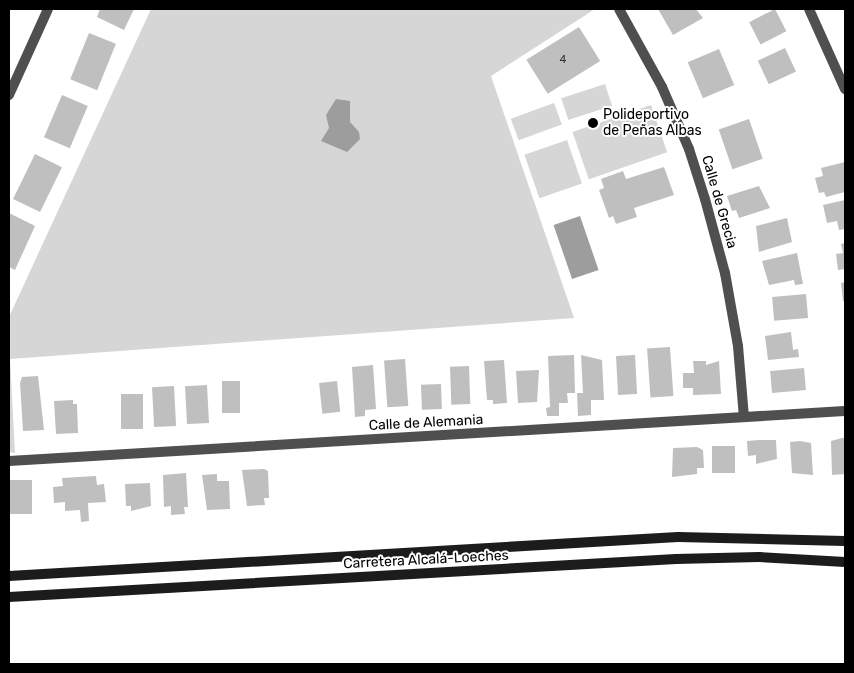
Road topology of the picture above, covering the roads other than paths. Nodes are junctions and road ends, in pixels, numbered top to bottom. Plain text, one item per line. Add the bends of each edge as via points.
1 (48, 9) edge
2 (619, 9) edge
3 (809, 9) edge
4 (845, 89) edge
5 (9, 95) edge
6 (845, 411) edge
7 (744, 417) junction
8 (9, 461) edge
9 (845, 541) edge
10 (845, 562) edge
11 (9, 576) edge
12 (9, 598) edge

1 - 5 street
2 - 7 street, Calle de Grecia via 662,87 702,190 725,273 738,346
3 - 4 street
6 - 7 street, Calle de Alemania
7 - 8 street, Calle de Alemania
9 - 11 main road, Carretera Alcalá-Loeches via 678,537
10 - 12 main road, Carretera Alcalá-Loeches via 759,557 676,559

